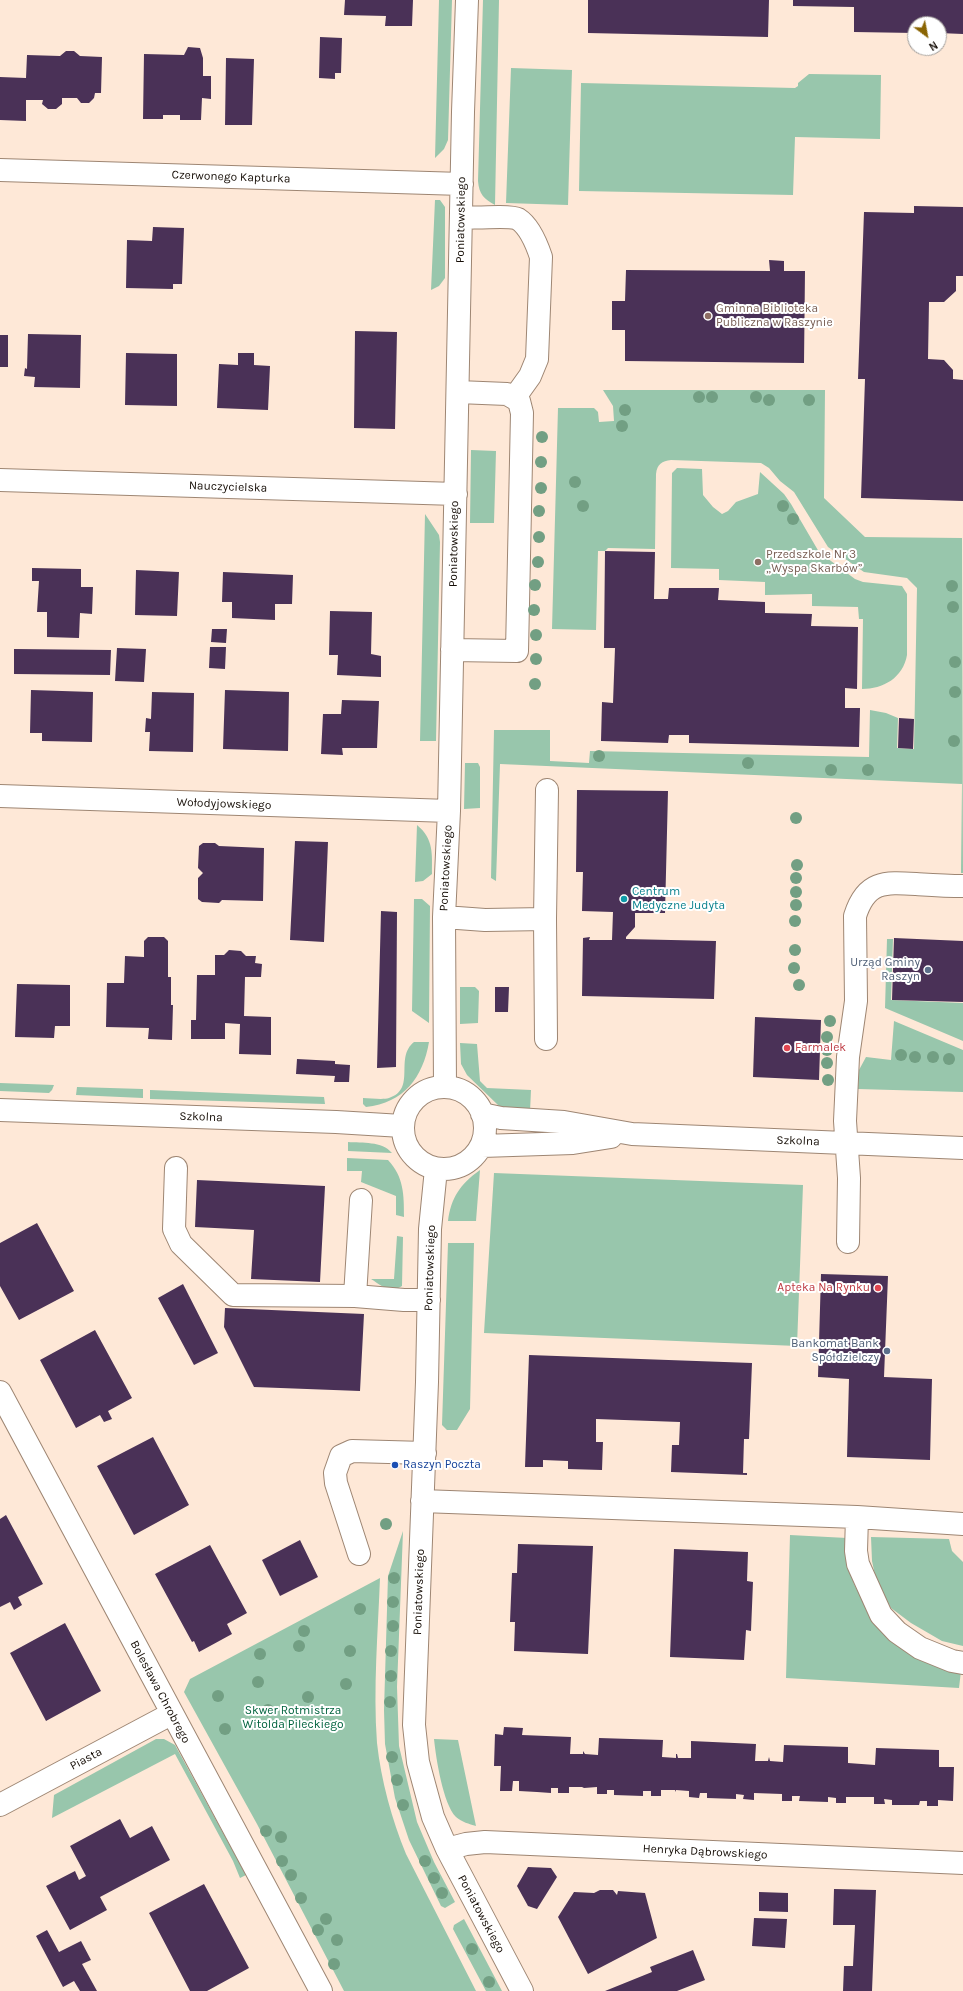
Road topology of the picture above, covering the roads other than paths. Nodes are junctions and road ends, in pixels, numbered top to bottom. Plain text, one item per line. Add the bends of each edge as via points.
1 (467, 0) edge
2 (0, 170) edge
3 (462, 184) junction
4 (461, 218) junction
5 (458, 392) junction
6 (515, 397) junction
7 (0, 480) edge
8 (456, 494) junction
9 (452, 650) junction
10 (547, 790) dead end
11 (0, 796) edge
12 (449, 811) junction
13 (963, 886) edge
14 (444, 917) junction
15 (545, 919) junction
16 (546, 1039) dead end
17 (445, 1087) junction
18 (0, 1110) edge
19 (482, 1114) junction
20 (402, 1126) junction
21 (632, 1134) junction
22 (846, 1143) junction
23 (482, 1146) junction
24 (963, 1148) edge
25 (176, 1168) dead end
26 (436, 1169) junction
27 (361, 1200) dead end
28 (848, 1242) dead end
29 (355, 1296) junction
30 (429, 1300) junction
31 (0, 1392) edge
32 (425, 1453) junction
33 (422, 1501) junction
34 (857, 1517) junction
35 (963, 1524) edge
36 (359, 1554) dead end
37 (963, 1663) edge
38 (171, 1714) junction
39 (0, 1805) edge
40 (447, 1849) junction
41 (963, 1863) edge
42 (322, 1991) edge
43 (522, 1991) edge

1 - 3 street, Poniatowskiego
2 - 3 street, Czerwonego Kapturka
3 - 4 street, Poniatowskiego
4 - 5 street, Poniatowskiego
4 - 6 street via 516,218 523,224 539,250 541,257 537,359 530,376
5 - 6 street via 503,393
5 - 8 street, Poniatowskiego
6 - 9 street via 522,406 517,651
7 - 8 street, Nauczycielska
8 - 9 street, Poniatowskiego
9 - 12 street, Poniatowskiego
10 - 15 street
11 - 12 street, Wołodyjowskiego
12 - 14 street, Poniatowskiego
13 - 22 street via 888,882 872,889 860,902 855,916 856,1001 848,1056
14 - 15 street via 485,920
14 - 17 street, Poniatowskiego
15 - 16 street
17 - 19 street via 454,1088 472,1098
17 - 20 street via 421,1094 409,1108
18 - 20 street, Szkolna
19 - 21 street, Szkolna via 501,1118 564,1122
19 - 23 street via 485,1135
20 - 26 street via 403,1136 411,1154 427,1166
21 - 22 street, Szkolna
21 - 23 street, Szkolna via 573,1143
22 - 24 street, Szkolna
22 - 28 street via 849,1178
23 - 26 street via 474,1157 463,1165 450,1169
25 - 29 street via 174,1229 181,1244 233,1295
26 - 30 street, Poniatowskiego via 430,1229
27 - 29 street
29 - 30 street
30 - 32 street, Poniatowskiego
31 - 38 street, Bolesława Chrobrego
32 - 33 street, Poniatowskiego
32 - 36 street via 352,1451 341,1456 335,1473 336,1483
33 - 34 street
33 - 40 street, Poniatowskiego via 414,1725 418,1762 425,1791
34 - 35 street
34 - 37 street via 858,1564 881,1615 920,1648
38 - 39 street, Piasta
38 - 42 street, Bolesława Chrobrego
40 - 41 street, Henryka Dąbrowskiego via 485,1842
40 - 43 street, Poniatowskiego

